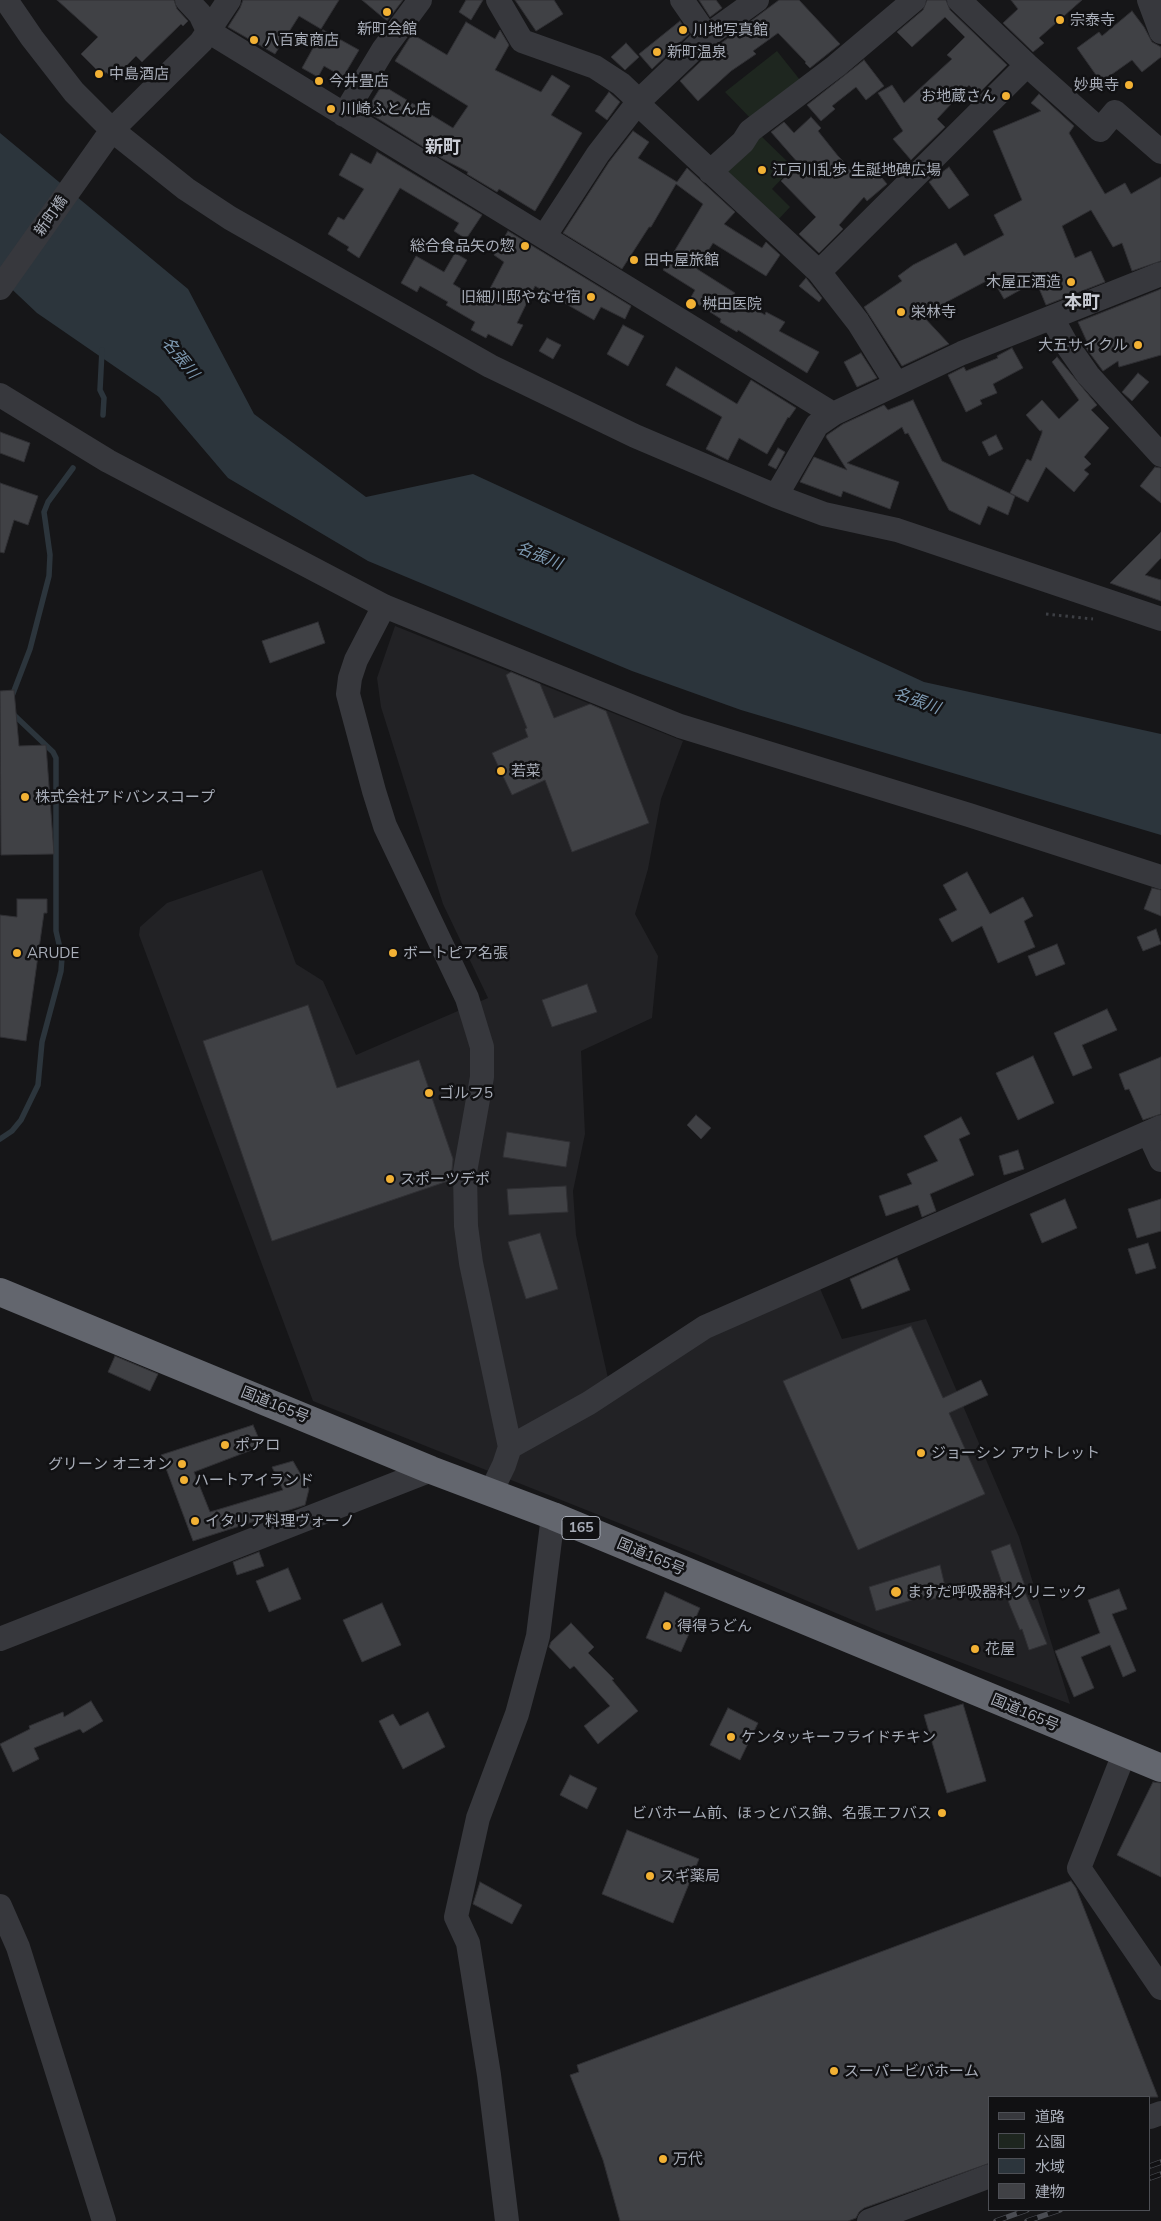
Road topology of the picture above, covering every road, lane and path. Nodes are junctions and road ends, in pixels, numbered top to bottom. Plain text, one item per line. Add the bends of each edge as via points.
1 (6, 0) edge
2 (187, 0) edge
3 (229, 0) edge
4 (420, 0) edge
5 (498, 0) edge
6 (682, 0) edge
7 (757, 0) edge
8 (914, 0) edge
9 (959, 0) edge
10 (1149, 0) edge
11 (208, 31) junction
12 (1161, 32) edge
13 (707, 36) junction
14 (1027, 65) junction
15 (638, 102) junction
16 (344, 115) junction
17 (107, 136) junction
18 (1161, 152) edge
19 (710, 172) junction
20 (544, 237) junction
21 (819, 272) junction
22 (1161, 274) edge
23 (0, 288) edge
24 (1052, 318) junction
25 (896, 383) junction
26 (0, 395) edge
27 (834, 414) junction
28 (1161, 455) edge
29 (776, 496) junction
30 (384, 606) junction
31 (1161, 619) edge
32 (1161, 877) edge
33 (1155, 1130) edge
34 (1161, 1160) edge
35 (0, 1292) edge
36 (510, 1447) junction
37 (431, 1470) junction
38 (491, 1492) junction
39 (552, 1516) junction
40 (0, 1639) edge
41 (1124, 1754) junction
42 (1161, 1768) edge
43 (0, 1906) edge
44 (9, 1952) edge
45 (1161, 1988) edge
46 (988, 2177) edge
47 (104, 2221) edge
48 (506, 2221) edge
49 (869, 2221) edge

1 - 17 street
2 - 11 street via 200,14
3 - 11 street, 新町橋
4 - 16 street via 383,50
5 - 15 street via 522,41 595,67 621,84
6 - 13 street
7 - 13 street
8 - 19 street via 836,66 750,131 743,142
9 - 14 street
10 - 12 street
11 - 16 street
11 - 17 street, 新町橋
13 - 15 street
14 - 18 street via 1100,130 1115,112
14 - 21 street
15 - 19 street
15 - 20 street via 598,154
16 - 20 street
17 - 23 street, 新町橋
17 - 29 street via 230,218 490,366 635,436
19 - 21 street
20 - 27 street
21 - 25 street via 858,322
22 - 24 street
24 - 25 street
24 - 28 street via 1088,374
25 - 27 street
26 - 30 street via 108,462
27 - 29 street via 817,425
29 - 31 street via 824,514 897,530
30 - 32 street via 680,726
30 - 36 street via 356,660 348,694 385,826 467,998 482,1047 482,1077 465,1172 466,1226
33 - 34 street
33 - 36 street via 706,1327 590,1404
35 - 37 highway, 国道165号 / 165
36 - 38 street
37 - 38 highway, 国道165号 / 165
37 - 40 street
38 - 39 highway, 国道165号 / 165
39 - 41 highway, 国道165号 / 165
39 - 48 street via 538,1636 517,1714 478,1818 456,1917 468,1943 485,2046
41 - 42 highway, 国道165号 / 165
41 - 45 street via 1079,1868
43 - 44 street
44 - 47 street
46 - 49 street

